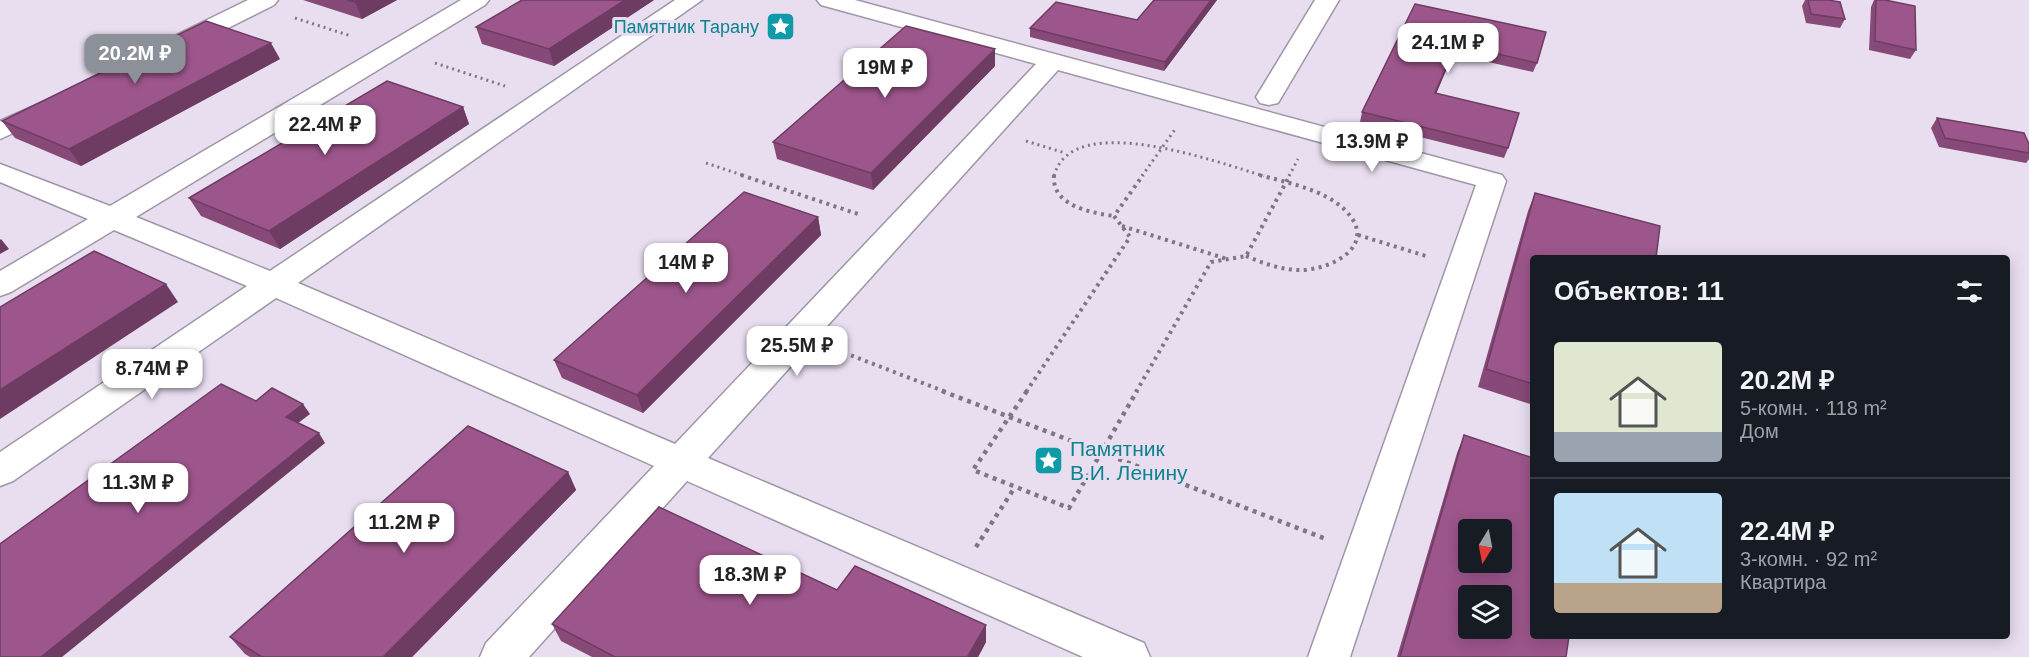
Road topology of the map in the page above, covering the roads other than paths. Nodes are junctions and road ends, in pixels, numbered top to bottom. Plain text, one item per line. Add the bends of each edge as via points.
1 (266, 0) edge
2 (477, 0) edge
3 (690, 0) edge
4 (829, 0) edge
5 (1327, 0) edge
6 (159, 52) edge
7 (1053, 61) junction
8 (1269, 97) dead end
9 (64, 100) edge
10 (0, 131) edge
11 (0, 172) edge
12 (112, 219) junction
13 (0, 285) edge
14 (274, 285) junction
15 (682, 462) junction
16 (0, 471) edge
17 (501, 657) edge
18 (1129, 657) edge
19 (1329, 657) edge

1 - 6 street
2 - 12 street
3 - 14 street
4 - 7 street
5 - 8 street
7 - 15 street
7 - 19 street via 1492,181
9 - 10 street
11 - 12 street
12 - 13 street
12 - 14 street
14 - 15 street
14 - 16 street
15 - 17 street
15 - 18 street

